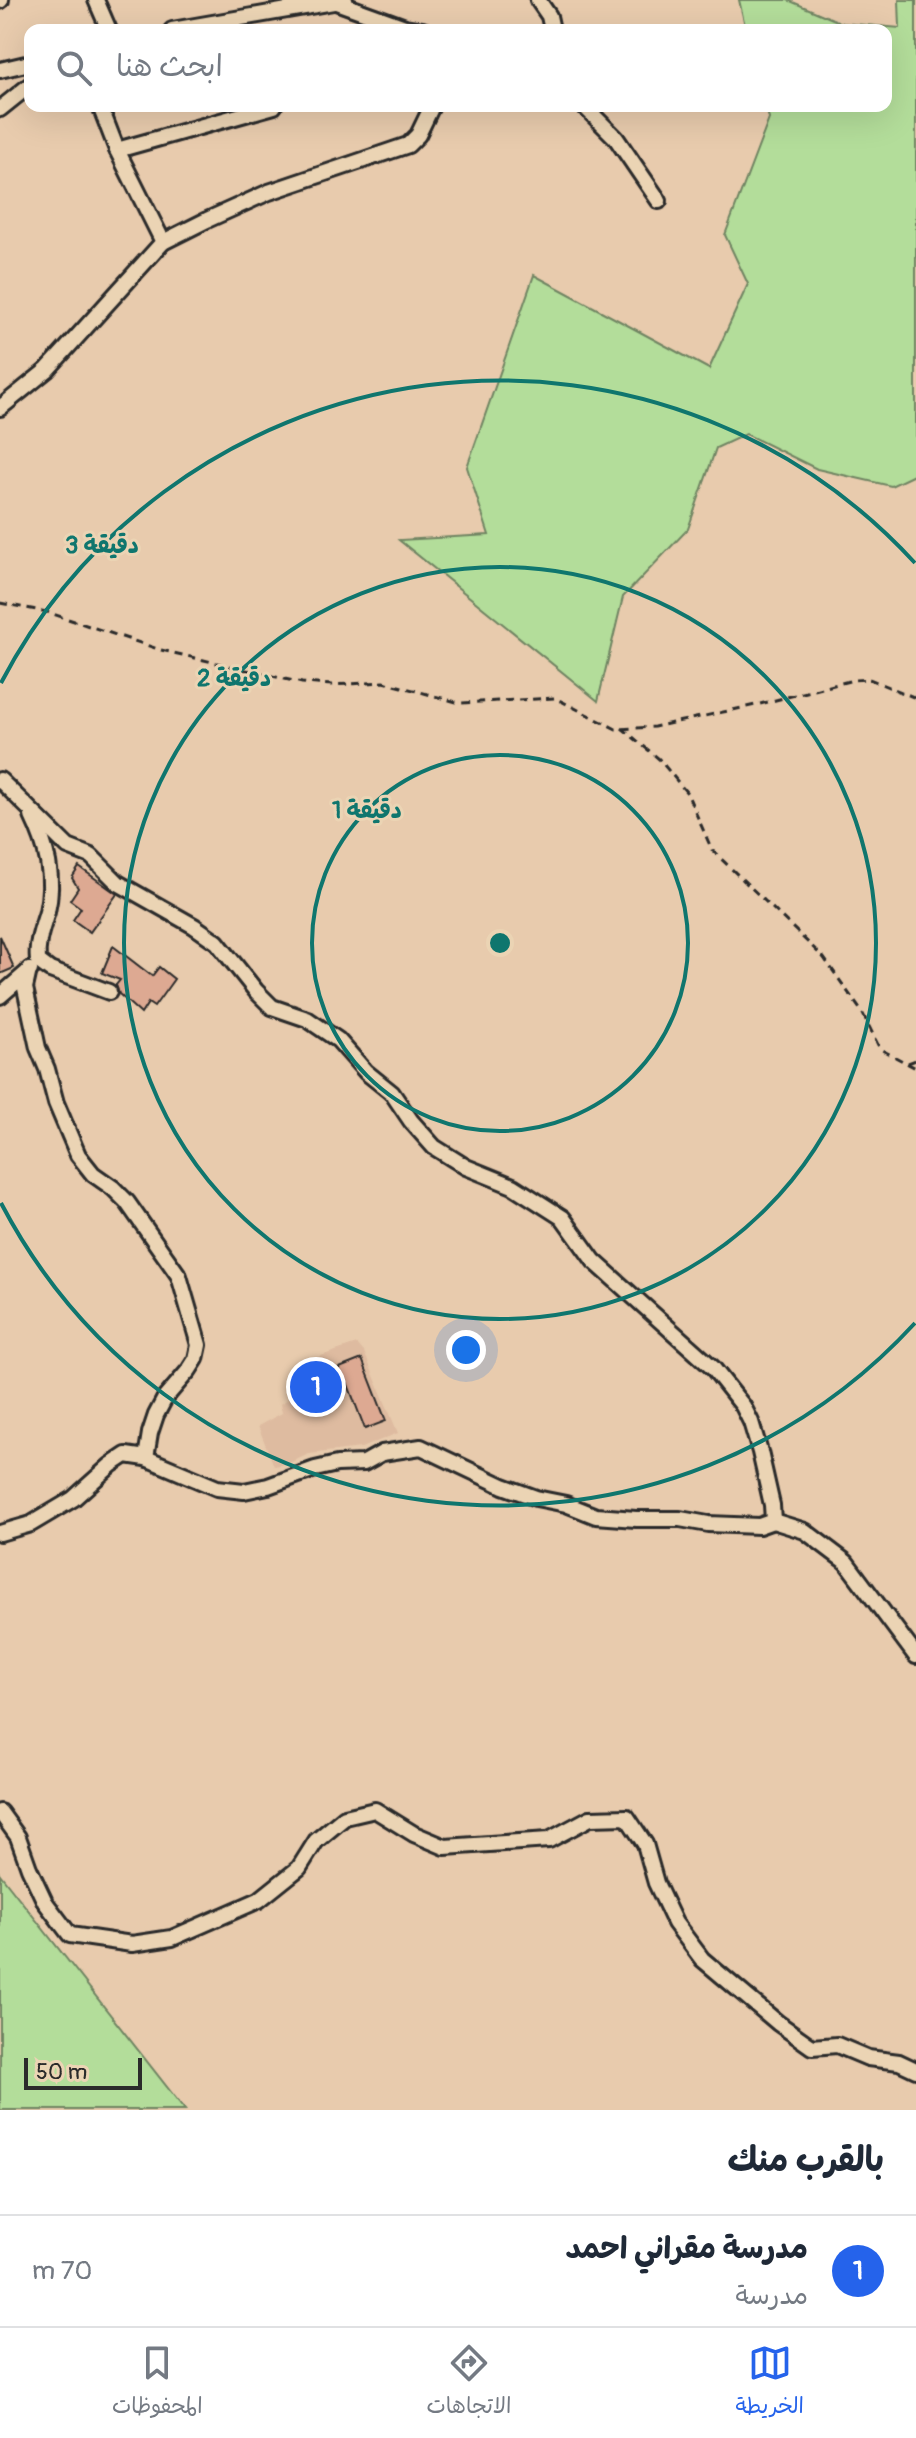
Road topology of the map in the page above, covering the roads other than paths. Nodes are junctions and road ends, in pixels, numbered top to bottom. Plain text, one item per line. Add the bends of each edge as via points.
1 (96, 0) edge
2 (538, 0) edge
3 (340, 1) edge
4 (106, 24) edge
5 (207, 24) edge
6 (398, 24) edge
7 (551, 24) edge
8 (24, 64) edge
9 (0, 70) edge
10 (24, 90) edge
11 (0, 109) edge
12 (102, 112) edge
13 (253, 112) edge
14 (429, 112) edge
15 (590, 112) edge
16 (117, 150) junction
17 (659, 201) dead end
18 (163, 242) junction
19 (0, 408) edge
20 (0, 780) edge
21 (28, 808) junction
22 (34, 965) junction
23 (109, 992) dead end
24 (0, 996) edge
25 (146, 1458) junction
26 (773, 1521) junction
27 (0, 1533) edge
28 (916, 1656) edge
29 (0, 1812) edge
30 (916, 2070) edge

1 - 4 street
2 - 7 street
3 - 5 street
3 - 6 street
8 - 9 street
10 - 11 street
12 - 16 street
13 - 16 street
14 - 18 street via 408,145 269,192
15 - 17 street via 616,138
16 - 18 street
18 - 19 street via 47,370
20 - 21 street
21 - 22 street via 51,874
21 - 26 street via 68,847 91,856 118,883 217,942 272,1007 307,1019 338,1040 392,1093 434,1147 563,1218 594,1261 713,1368 743,1406 760,1452
22 - 23 street
22 - 24 street
22 - 25 street via 25,988 38,1048 78,1155 127,1202 179,1276 199,1345 196,1359 156,1415
25 - 26 street via 217,1488 244,1491 315,1469 364,1463 382,1453 421,1447 503,1486 596,1516 759,1526
25 - 27 street via 126,1455 73,1499 31,1524
26 - 28 street via 805,1531 846,1562
29 - 30 street via 18,1837 45,1902 70,1935 132,1944 172,1938 259,1900 299,1868 316,1841 345,1817 375,1810 445,1847 549,1840 590,1818 627,1817 645,1844 675,1923 702,1959 812,2047 837,2045

